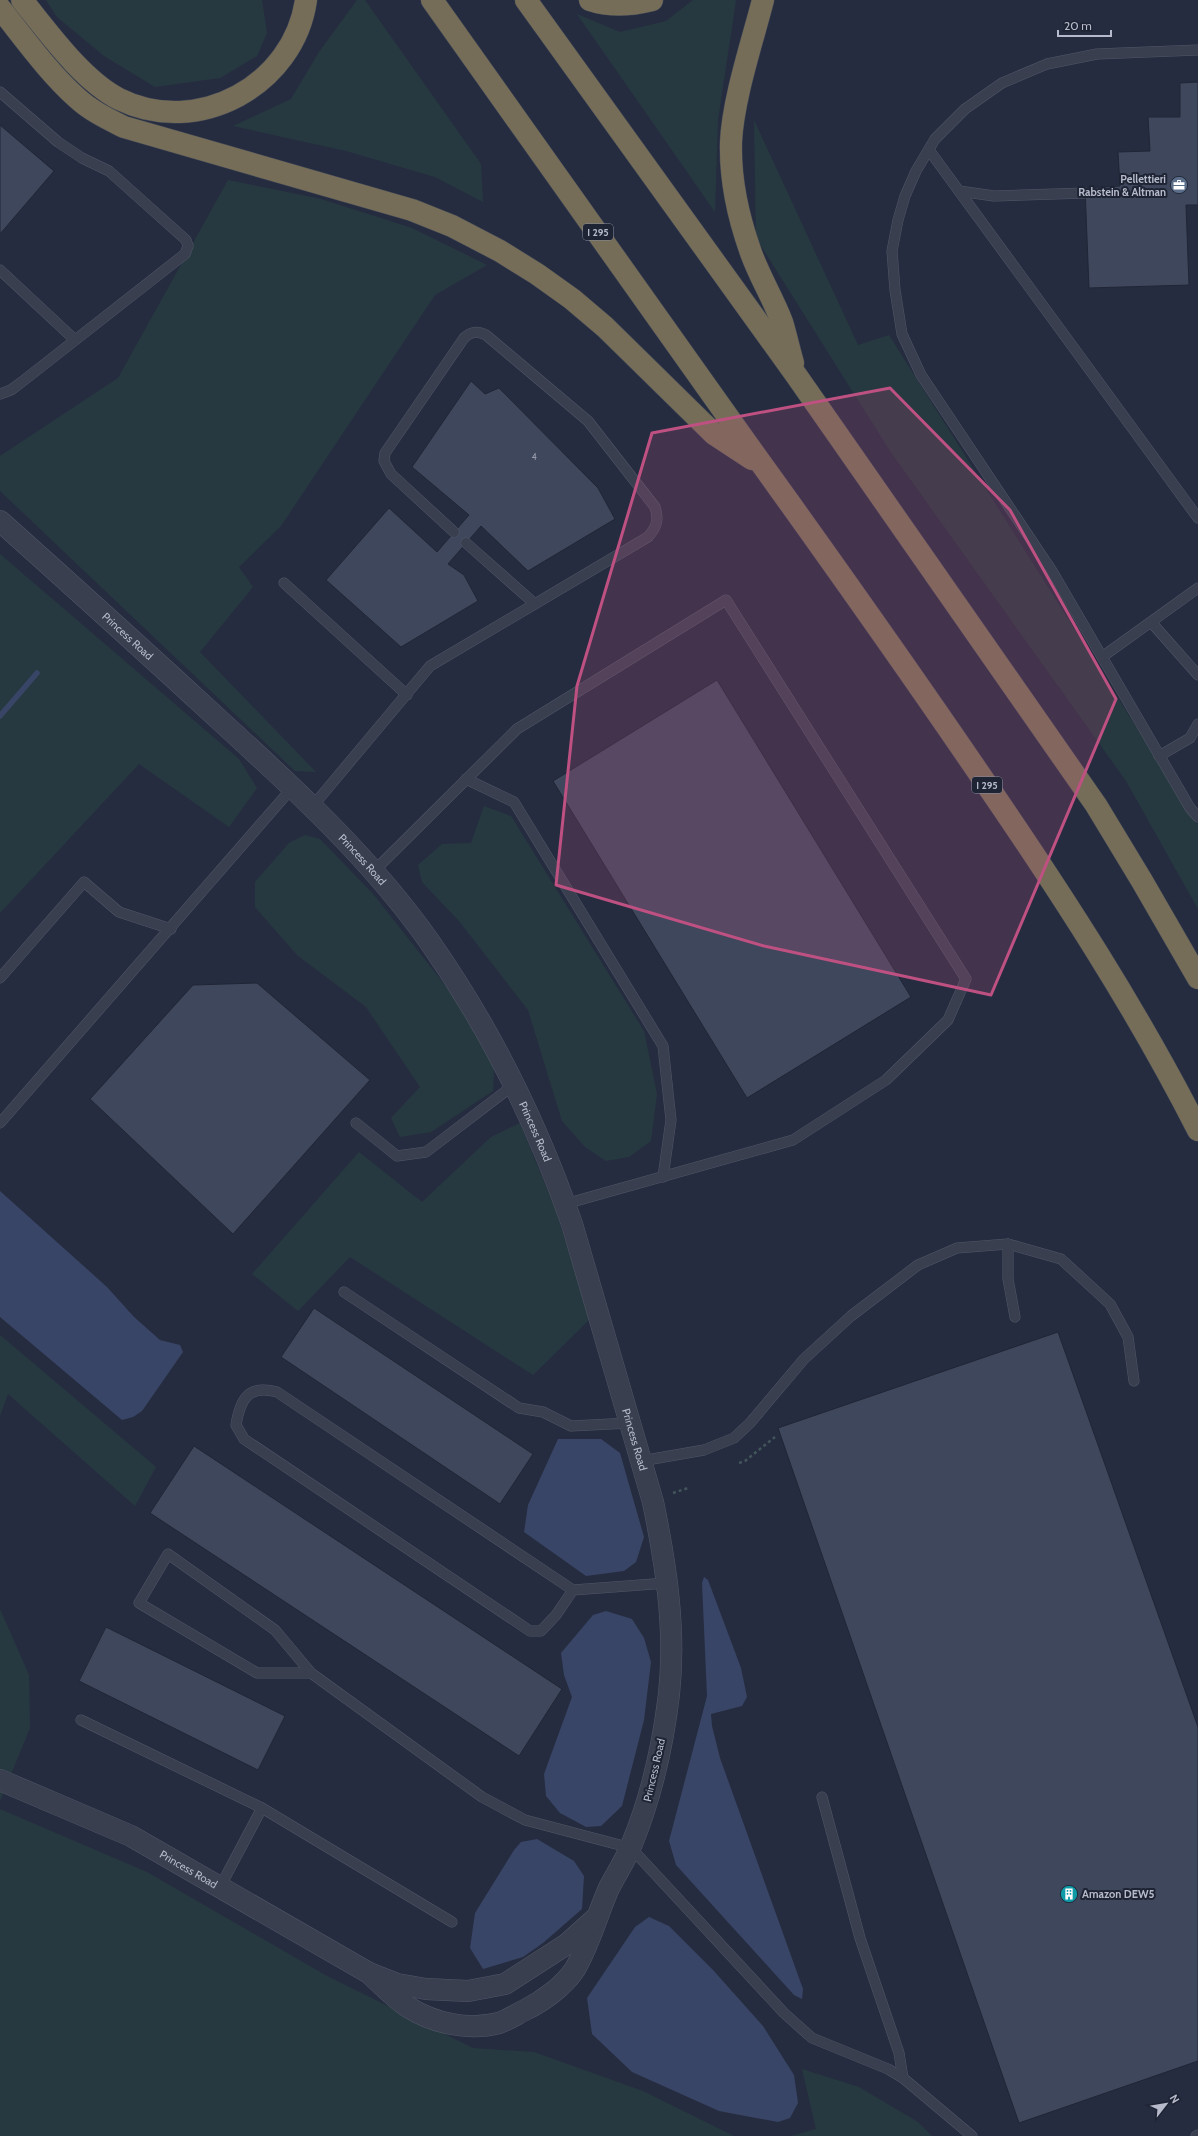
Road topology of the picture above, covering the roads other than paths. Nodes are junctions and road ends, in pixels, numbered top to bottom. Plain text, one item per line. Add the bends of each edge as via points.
1 (22, 0) edge
2 (306, 0) edge
3 (432, 0) edge
4 (526, 0) edge
5 (590, 0) edge
6 (652, 0) edge
7 (763, 0) edge
8 (0, 8) edge
9 (1198, 50) edge
10 (0, 92) edge
11 (928, 150) junction
12 (959, 191) junction
13 (1085, 193) dead end
14 (0, 270) edge
15 (75, 340) junction
16 (796, 375) junction
17 (0, 394) edge
18 (761, 464) junction
19 (1198, 518) edge
20 (0, 521) edge
21 (454, 532) dead end
22 (466, 543) dead end
23 (284, 583) dead end
24 (1198, 588) edge
25 (535, 604) junction
26 (1151, 622) junction
27 (1102, 657) junction
28 (1198, 675) edge
29 (406, 695) junction
30 (1198, 724) edge
31 (1159, 756) junction
32 (466, 779) junction
33 (293, 787) junction
34 (312, 808) junction
35 (1198, 817) edge
36 (373, 872) junction
37 (171, 929) junction
38 (0, 978) edge
39 (1198, 978) edge
40 (515, 1084) junction
41 (356, 1122) dead end
42 (0, 1123) edge
43 (1198, 1130) edge
44 (663, 1177) junction
45 (565, 1204) junction
46 (1008, 1244) junction
47 (344, 1292) dead end
48 (1015, 1317) dead end
49 (1134, 1381) dead end
50 (630, 1423) junction
51 (641, 1461) junction
52 (667, 1583) junction
53 (573, 1590) junction
54 (311, 1674) junction
55 (81, 1720) dead end
56 (0, 1780) edge
57 (822, 1797) dead end
58 (262, 1808) junction
59 (630, 1848) junction
60 (220, 1887) junction
61 (596, 1918) junction
62 (452, 1922) dead end
63 (369, 1973) junction
64 (903, 2078) junction
65 (972, 2136) edge

1 - 2 highway via 57,44 108,92 143,108 178,112 210,108 234,99 270,73 286,54 297,34
3 - 18 highway, I 295
4 - 16 highway
5 - 6 highway via 618,5
7 - 16 highway via 736,109 731,141 732,174 749,248 781,321
8 - 18 highway via 42,60 78,98 124,127 412,210 452,226 500,251 572,299 605,327 714,434
9 - 11 lane via 1097,54 1047,64 1002,83 964,109
10 - 15 lane via 58,142 82,158 109,171 186,240 188,246 185,254
11 - 12 lane
11 - 27 lane via 905,196 892,252 902,334 921,376 1052,571
12 - 13 lane via 994,196
12 - 19 lane
14 - 15 lane
15 - 17 lane via 11,390
16 - 39 highway via 1096,805
18 - 43 highway, I 295 via 899,656 1032,850 1144,1030
20 - 33 street, Princess Road
21 - 25 lane via 391,474 384,461 385,453 464,338 470,333 477,332 486,335 588,421 655,507 658,515 655,530 648,536
22 - 25 lane
23 - 29 lane
24 - 26 lane
25 - 29 lane via 430,666
26 - 27 lane
26 - 28 lane
27 - 31 lane
29 - 34 lane
30 - 31 lane via 1190,738
31 - 35 lane
32 - 36 lane
32 - 44 lane via 514,802 663,1046 671,1120
32 - 44 lane via 517,729 726,600 966,979 948,1020 886,1080 793,1140
33 - 34 street, Princess Road
33 - 37 lane
34 - 36 street, Princess Road
36 - 40 street, Princess Road via 428,939 467,997
37 - 38 lane via 119,912 84,882
37 - 42 lane
40 - 41 lane via 426,1152 398,1156
40 - 45 street, Princess Road via 533,1121
44 - 45 lane
45 - 50 street, Princess Road
46 - 48 lane via 1008,1279
46 - 49 lane via 1061,1259 1110,1304 1128,1337
46 - 51 lane via 956,1248 918,1266 850,1316 804,1359 750,1423 734,1438 704,1450
47 - 50 lane via 518,1408 543,1412 572,1426
50 - 51 street, Princess Road
51 - 52 street, Princess Road via 653,1502
52 - 53 lane
52 - 59 street, Princess Road via 671,1645 669,1694 653,1779 643,1816
53 - 53 lane via 556,1616 542,1631 530,1631 244,1439 236,1425 239,1407 248,1394 264,1388 277,1392
54 - 54 lane via 275,1630 168,1554 139,1603 257,1673
54 - 59 lane via 482,1797 525,1820
55 - 58 lane
56 - 60 street, Princess Road via 131,1836
57 - 64 lane via 860,1938 892,2032
58 - 60 lane
58 - 62 lane
59 - 61 street, Princess Road
59 - 64 lane via 784,2013 812,2038 888,2069
60 - 63 street, Princess Road
61 - 63 street, Princess Road via 567,1944 505,1984 468,1991 426,1989 397,1984
61 - 63 street, Princess Road via 591,1939 574,1970 554,1992 499,2023 474,2025 441,2022 407,2006
64 - 65 lane

